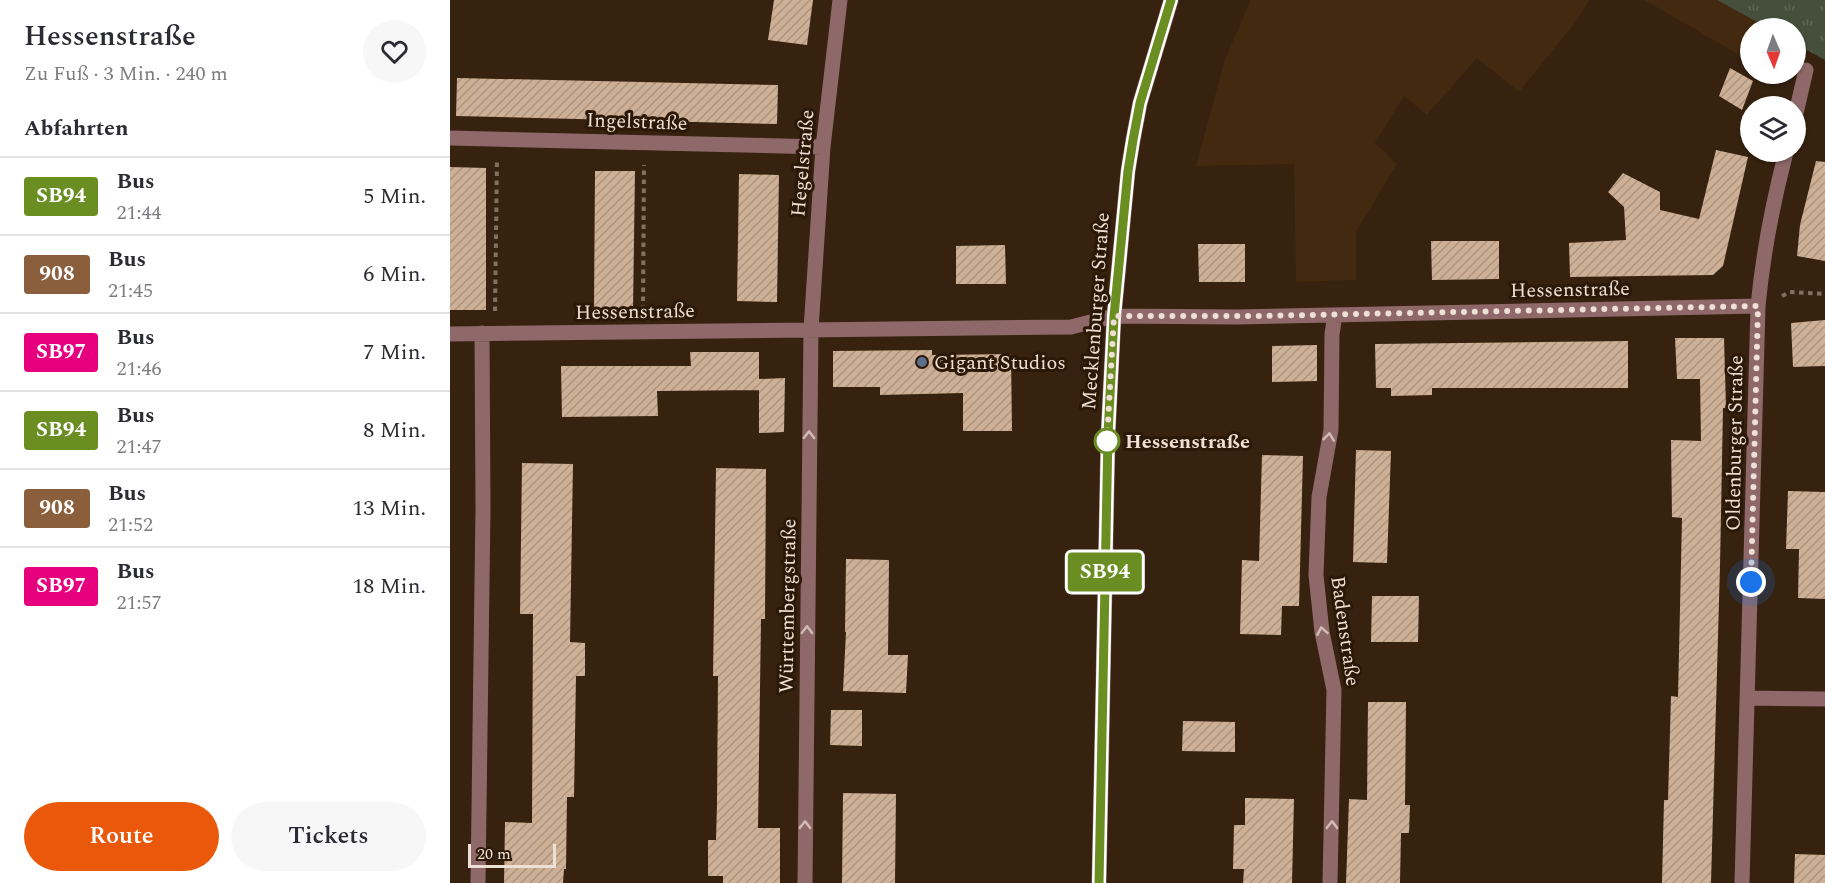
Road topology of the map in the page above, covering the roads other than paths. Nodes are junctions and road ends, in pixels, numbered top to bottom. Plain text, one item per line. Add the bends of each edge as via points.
1 (840, 0) edge
2 (1171, 0) edge
3 (450, 138) edge
4 (823, 147) junction
5 (1783, 162) edge
6 (1758, 306) junction
7 (1335, 315) junction
8 (1114, 316) junction
9 (811, 329) junction
10 (489, 333) junction
11 (450, 334) edge
12 (1748, 698) junction
13 (1825, 699) edge
14 (478, 883) edge
15 (805, 883) edge
16 (1099, 883) edge
17 (1330, 883) edge
18 (1742, 883) edge

1 - 4 street, Hegelstraße
2 - 8 street, Mecklenburger Straße via 1133,140
3 - 4 street, Ingelstraße
4 - 9 street, Hegelstraße
5 - 6 street, Oldenburger Straße via 1762,263
6 - 7 street, Hessenstraße
6 - 12 street, Oldenburger Straße
7 - 8 street, Hessenstraße
17 -> 7 street, Badenstraße via 1334,690 1316,575 1319,497 1330,430
8 - 9 street, Hessenstraße via 1071,327
8 - 16 street, Mecklenburger Straße
9 - 10 street, Hessenstraße
15 -> 9 street, Württembergstraße
10 - 11 street, Hessenstraße
10 - 14 street
12 - 13 street
12 - 18 street, Oldenburger Straße

